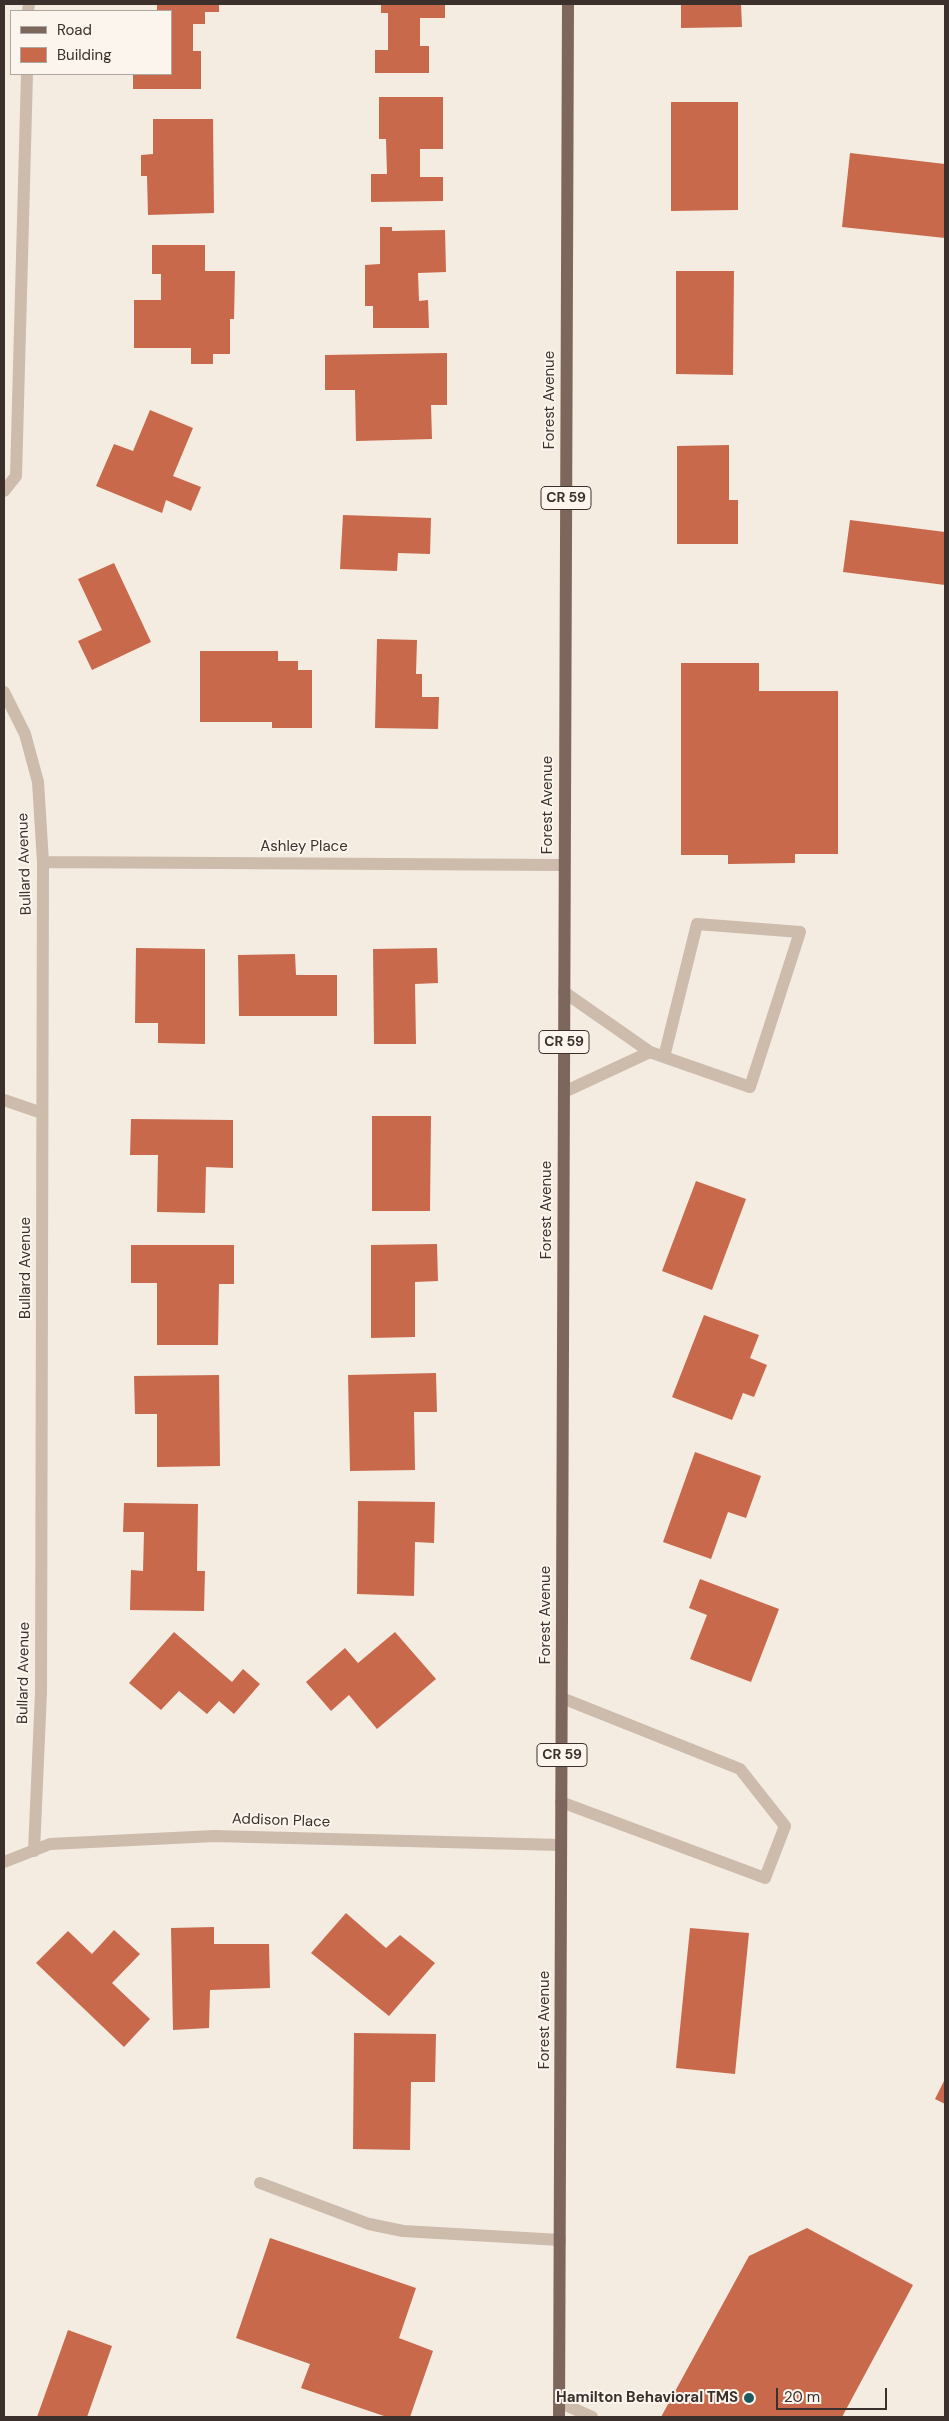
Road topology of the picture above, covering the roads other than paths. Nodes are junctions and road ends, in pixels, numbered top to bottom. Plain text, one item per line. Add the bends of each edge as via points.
1 (568, 4) edge
2 (27, 75) edge
3 (4, 491) edge
4 (4, 692) edge
5 (43, 862) junction
6 (564, 865) junction
7 (564, 992) junction
8 (650, 1052) junction
9 (664, 1057) junction
10 (564, 1092) junction
11 (4, 1100) edge
12 (42, 1112) junction
13 (562, 1698) junction
14 (561, 1802) junction
15 (561, 1845) junction
16 (34, 1851) junction
17 (4, 1862) edge
18 (260, 2184) dead end
19 (560, 2240) junction
20 (559, 2402) junction
21 (559, 2417) edge
22 (592, 2417) edge

1 - 6 main road, Forest Avenue / CR 59
2 - 3 street via 16,476
4 - 5 street, Bullard Avenue via 25,734 38,782
5 - 6 street, Ashley Place
5 - 12 street, Bullard Avenue
6 - 7 main road, Forest Avenue / CR 59
7 - 8 street
7 - 10 main road, Forest Avenue / CR 59
8 - 9 street
8 - 10 street
9 - 9 street via 750,1087 800,932 696,924
10 - 13 main road, Forest Avenue / CR 59
11 - 12 street
12 - 16 street, Bullard Avenue via 41,1682
13 - 14 main road, Forest Avenue / CR 59
13 - 14 street via 740,1769 785,1826 765,1878
14 - 15 main road, Forest Avenue / CR 59
15 - 16 street, Addison Place via 214,1836 50,1844
15 - 19 main road, Forest Avenue / CR 59
16 - 17 street, Addison Place
18 - 19 street via 369,2224 403,2231
19 - 20 main road, Forest Avenue / CR 59
20 - 21 main road, Forest Avenue / CR 59
20 - 22 street

